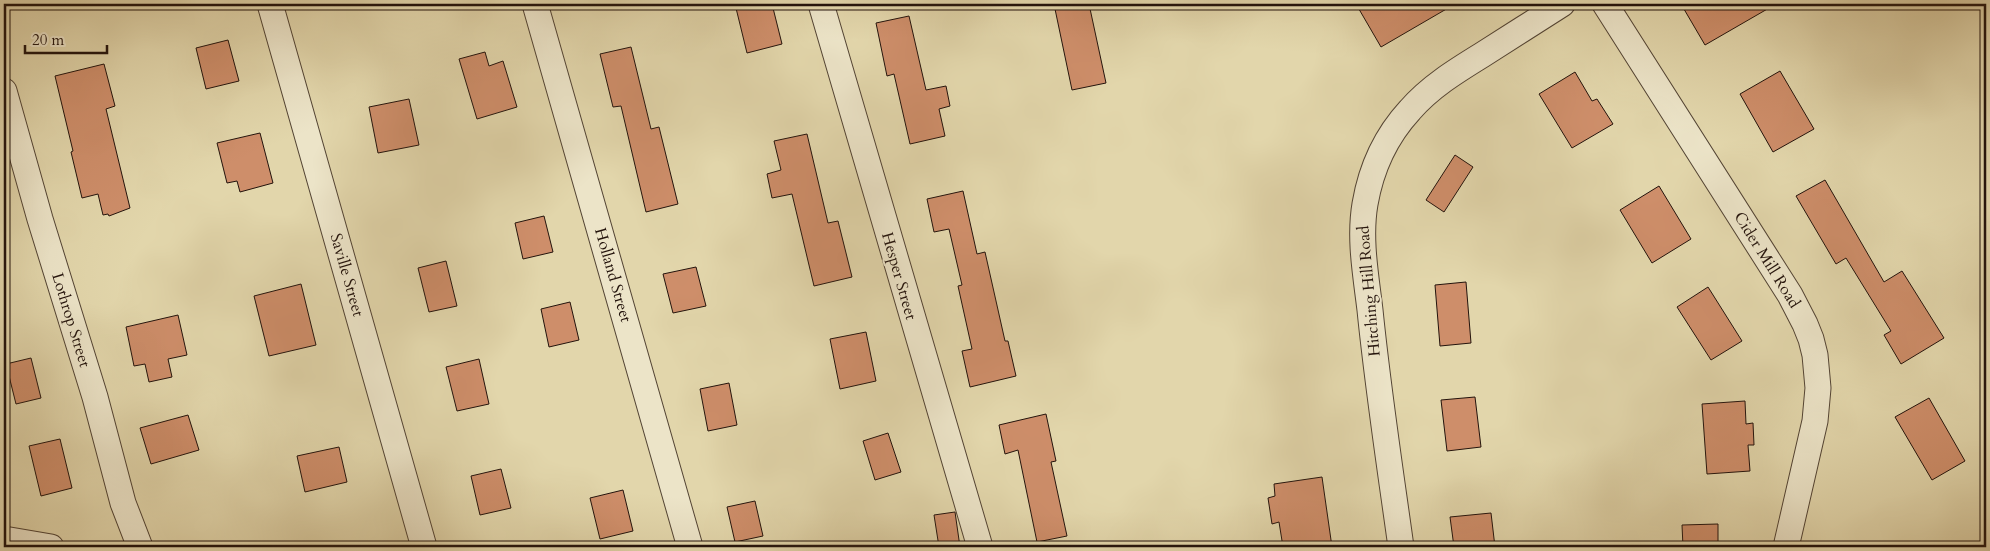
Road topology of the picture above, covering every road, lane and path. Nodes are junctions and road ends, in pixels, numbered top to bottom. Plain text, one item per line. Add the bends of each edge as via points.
1 (270, 4) edge
2 (535, 4) edge
3 (820, 4) edge
4 (1562, 4) edge
5 (1605, 4) edge
6 (4, 91) edge
7 (4, 539) edge
8 (51, 547) edge
9 (140, 547) edge
10 (424, 547) edge
11 (690, 547) edge
12 (980, 547) edge
13 (1401, 547) edge
14 (1786, 547) edge

1 - 10 street, Saville Street
2 - 11 street, Holland Street
3 - 12 street, Hesper Street
4 - 13 street, Hitching Hill Road via 1422,97 1398,124 1380,154 1371,180 1365,206 1363,242 1376,375
5 - 14 street, Cider Mill Road via 1790,295 1811,339 1818,372 1818,404
6 - 9 street, Lothrop Street via 95,397 123,503
7 - 8 street

